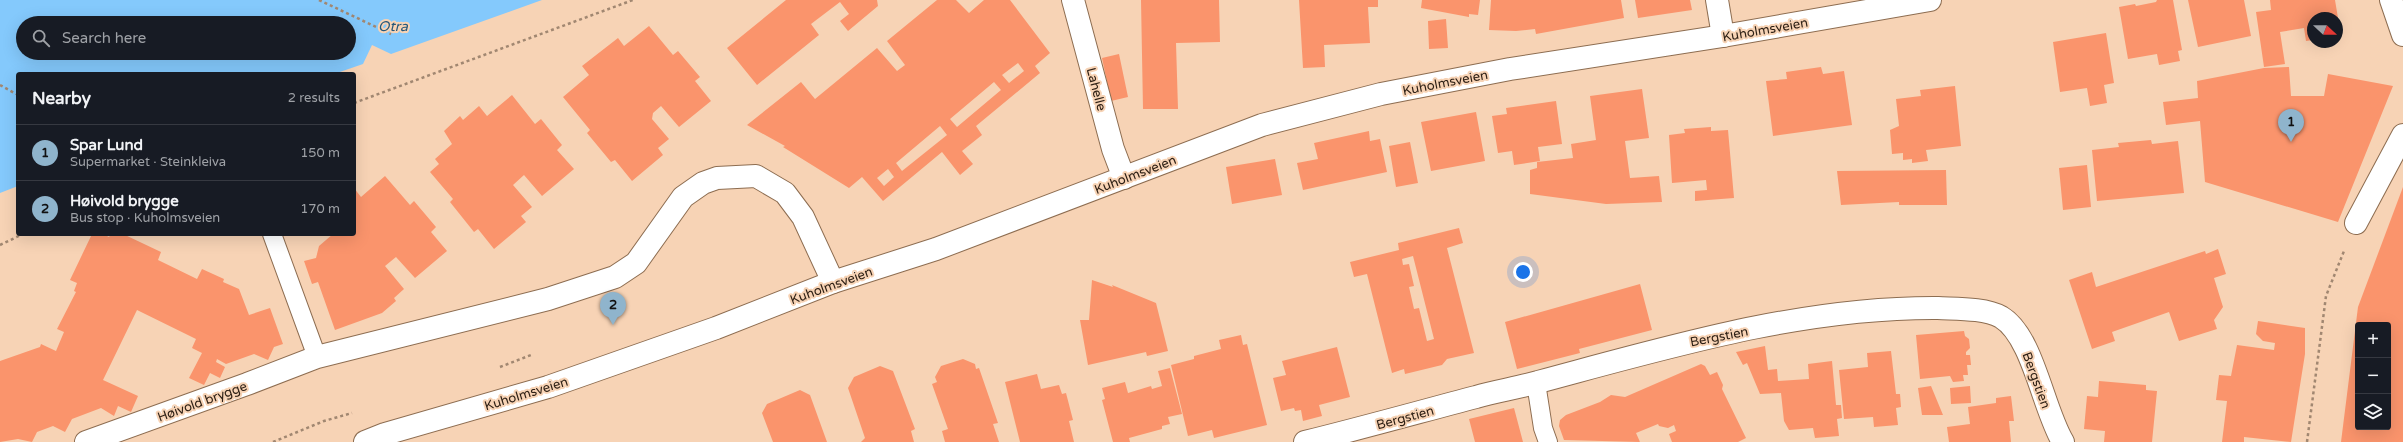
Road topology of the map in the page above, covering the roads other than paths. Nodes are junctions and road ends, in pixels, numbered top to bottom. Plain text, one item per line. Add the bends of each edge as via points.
1 (1073, 0) edge
2 (1717, 0) edge
3 (1930, 0) edge
4 (2391, 0) edge
5 (2403, 35) edge
6 (1723, 36) junction
7 (2403, 135) edge
8 (1124, 178) junction
9 (2356, 222) road end
10 (273, 236) edge
11 (833, 282) junction
12 (317, 357) junction
13 (1536, 383) junction
14 (86, 442) edge
15 (366, 442) edge
16 (1306, 442) edge
17 (1548, 442) edge
18 (2063, 442) edge

1 - 8 street, Lahelle via 1113,148
2 - 6 street
3 - 6 street, Kuholmsveien
4 - 5 street
6 - 8 street, Kuholmsveien via 1510,69 1381,94 1262,125
7 - 9 street
8 - 11 street, Kuholmsveien via 936,249
10 - 12 lane
11 - 12 street, Høivold brygge via 803,217 785,193 756,176 717,178 703,183 683,197 640,258 615,277 548,299
11 - 15 street, Kuholmsveien via 760,312 548,387 385,434
12 - 14 street, Høivold brygge
13 - 16 street, Bergstien
13 - 17 lane via 1543,428
13 - 18 street, Bergstien via 1672,345 1827,314 1921,308 1967,309 2000,317 2018,332 2032,363 2053,426

